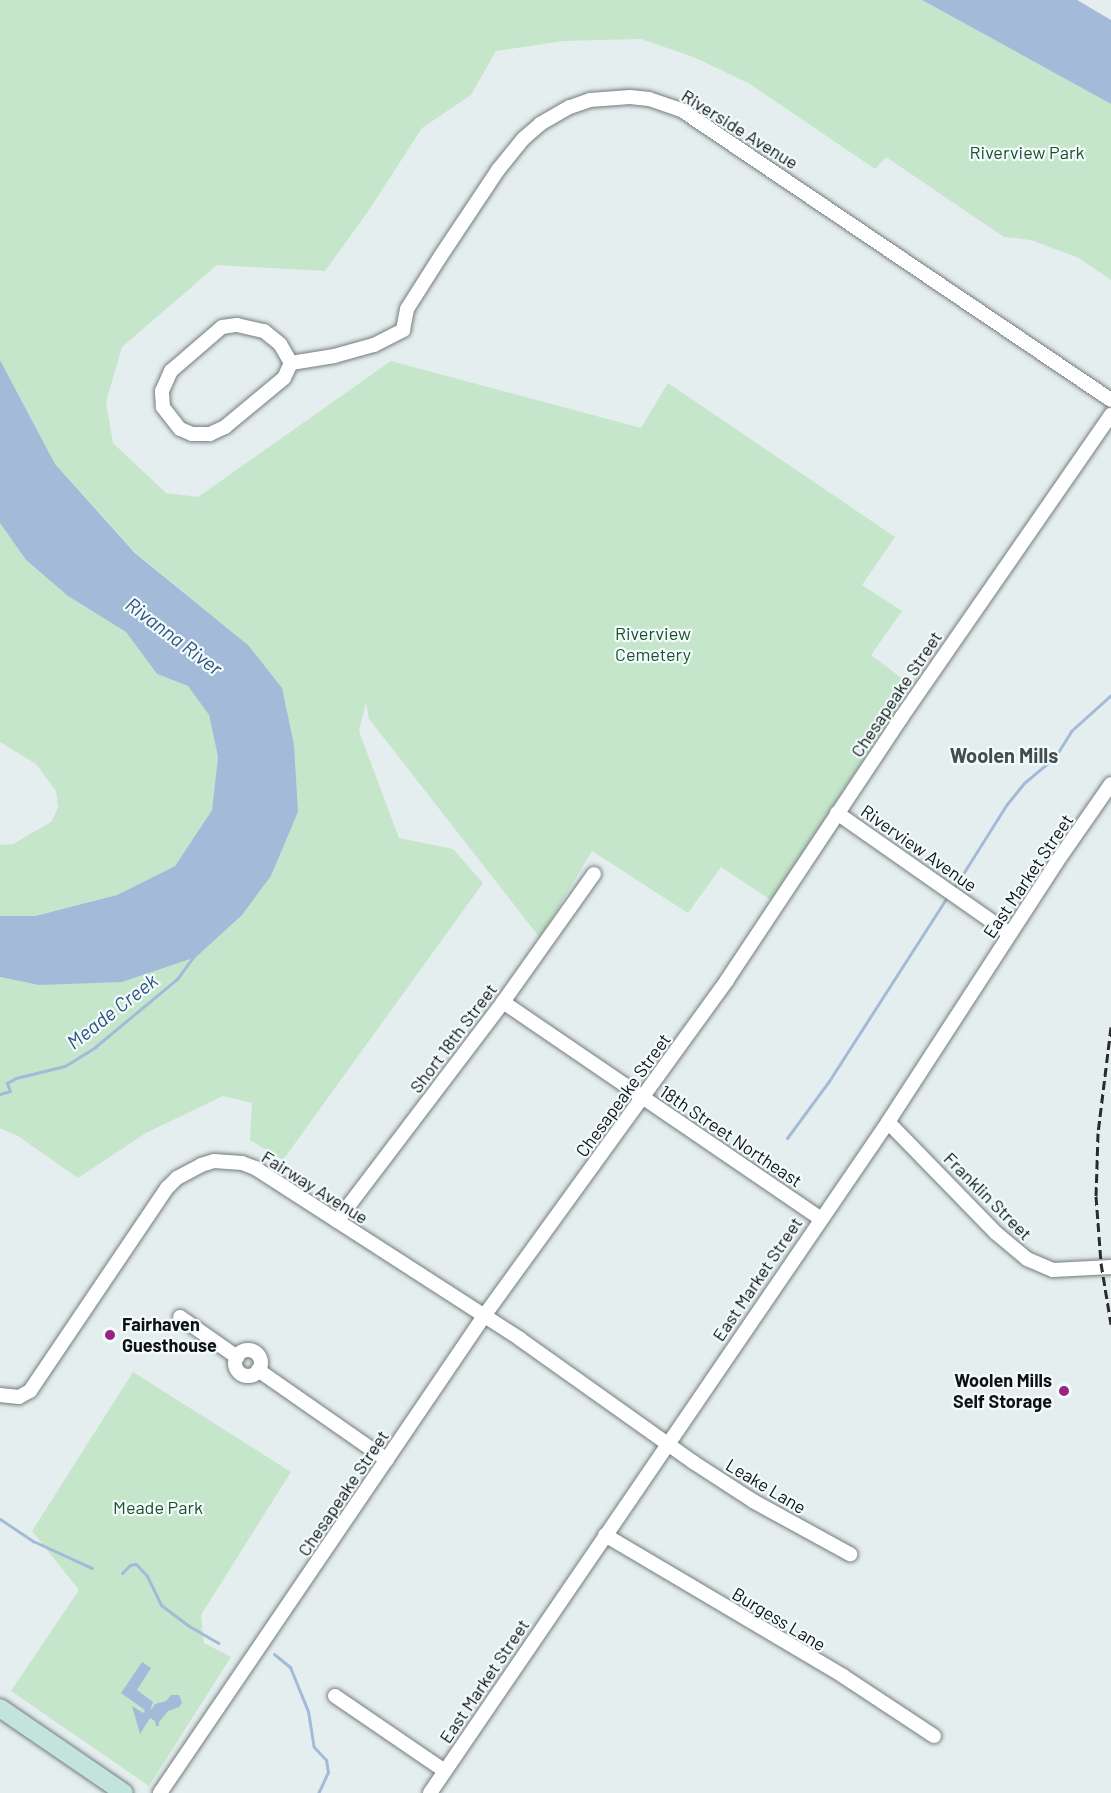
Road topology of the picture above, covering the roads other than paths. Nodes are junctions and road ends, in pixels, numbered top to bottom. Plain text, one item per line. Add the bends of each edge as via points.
1 (291, 363) junction
2 (1111, 400) edge
3 (1111, 416) edge
4 (1111, 784) edge
5 (837, 813) junction
6 (594, 874) dead end
7 (1010, 934) junction
8 (502, 1002) junction
9 (644, 1099) junction
10 (888, 1122) junction
11 (820, 1218) junction
12 (337, 1221) junction
13 (1111, 1267) edge
14 (484, 1316) junction
15 (180, 1317) dead end
16 (0, 1395) edge
17 (667, 1443) junction
18 (387, 1460) junction
19 (604, 1535) junction
20 (850, 1554) dead end
21 (335, 1696) dead end
22 (0, 1708) edge
23 (934, 1736) dead end
24 (445, 1771) junction
25 (103, 1787) edge
26 (124, 1793) edge
27 (160, 1793) edge
28 (430, 1793) edge

1 - 1 street via 280,344 264,332 237,325 222,327 171,371 162,391 163,407 180,429 210,434 225,427 284,378
1 - 2 street, Riverside Avenue via 374,345 403,330 407,309 498,170 523,139 570,107 599,99 630,97 683,111
3 - 5 street, Chesapeake Street
4 - 7 street, East Market Street
5 - 7 street, Riverview Avenue
5 - 9 street, Chesapeake Street
6 - 8 street, Short 18th Street
7 - 10 street, East Market Street
8 - 9 street, 18th Street Northeast
8 - 12 street, Short 18th Street
9 - 11 street, 18th Street Northeast
9 - 14 street, Chesapeake Street
10 - 11 street, East Market Street
10 - 13 street, Franklin Street via 996,1233 1027,1259 1053,1270
11 - 17 street, East Market Street
12 - 14 street, Fairway Avenue
12 - 16 street, Fairway Avenue via 242,1162 214,1161 188,1170 167,1188 30,1391 19,1397
14 - 17 street, Fairway Avenue
14 - 18 street, Chesapeake Street
15 - 18 street via 237,1357 236,1369 242,1374 250,1376 258,1370
17 - 19 street, East Market Street
17 - 20 street, Leake Lane via 753,1501
18 - 27 street, Chesapeake Street
19 - 23 street, Burgess Lane via 843,1676
19 - 24 street, East Market Street
21 - 24 street
22 - 25 main road
24 - 28 street, East Market Street
25 - 26 main road

